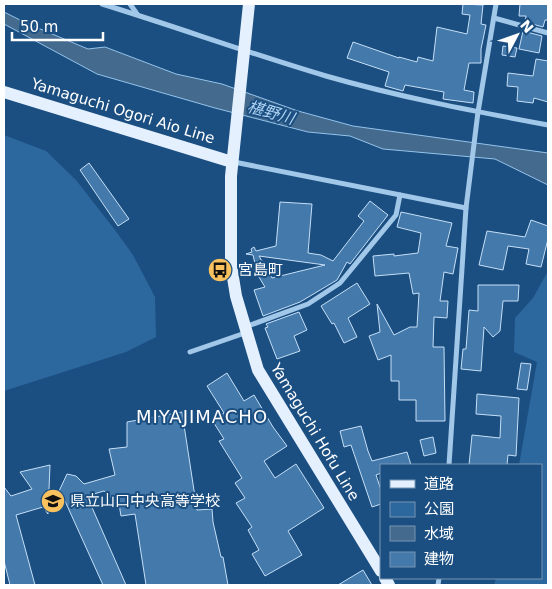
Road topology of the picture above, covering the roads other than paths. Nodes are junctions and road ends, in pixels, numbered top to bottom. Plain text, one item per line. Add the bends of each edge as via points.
1 (102, 4) edge
2 (130, 4) edge
3 (250, 4) edge
4 (496, 4) edge
5 (138, 15) junction
6 (494, 18) junction
7 (548, 33) edge
8 (244, 56) junction
9 (4, 92) edge
10 (478, 112) junction
11 (548, 125) edge
12 (232, 162) junction
13 (400, 195) junction
14 (467, 205) junction
15 (245, 330) junction
16 (190, 352) dead end
17 (449, 464) edge
18 (380, 569) edge

1 - 5 street
2 - 5 street
3 - 8 main road, Yamaguchi Hofu Line
4 - 6 street
5 - 8 street
6 - 7 street
6 - 10 street
8 - 10 street
8 - 12 main road, Yamaguchi Hofu Line
9 - 12 main road, Yamaguchi Ogori Aio Line
10 - 11 street
10 - 14 street
12 - 13 street
12 - 15 main road, Yamaguchi Hofu Line via 231,265
13 - 14 street
13 - 15 street via 396,215 340,283 308,304
14 - 17 street
15 - 16 street
15 - 18 main road, Yamaguchi Hofu Line via 258,370

